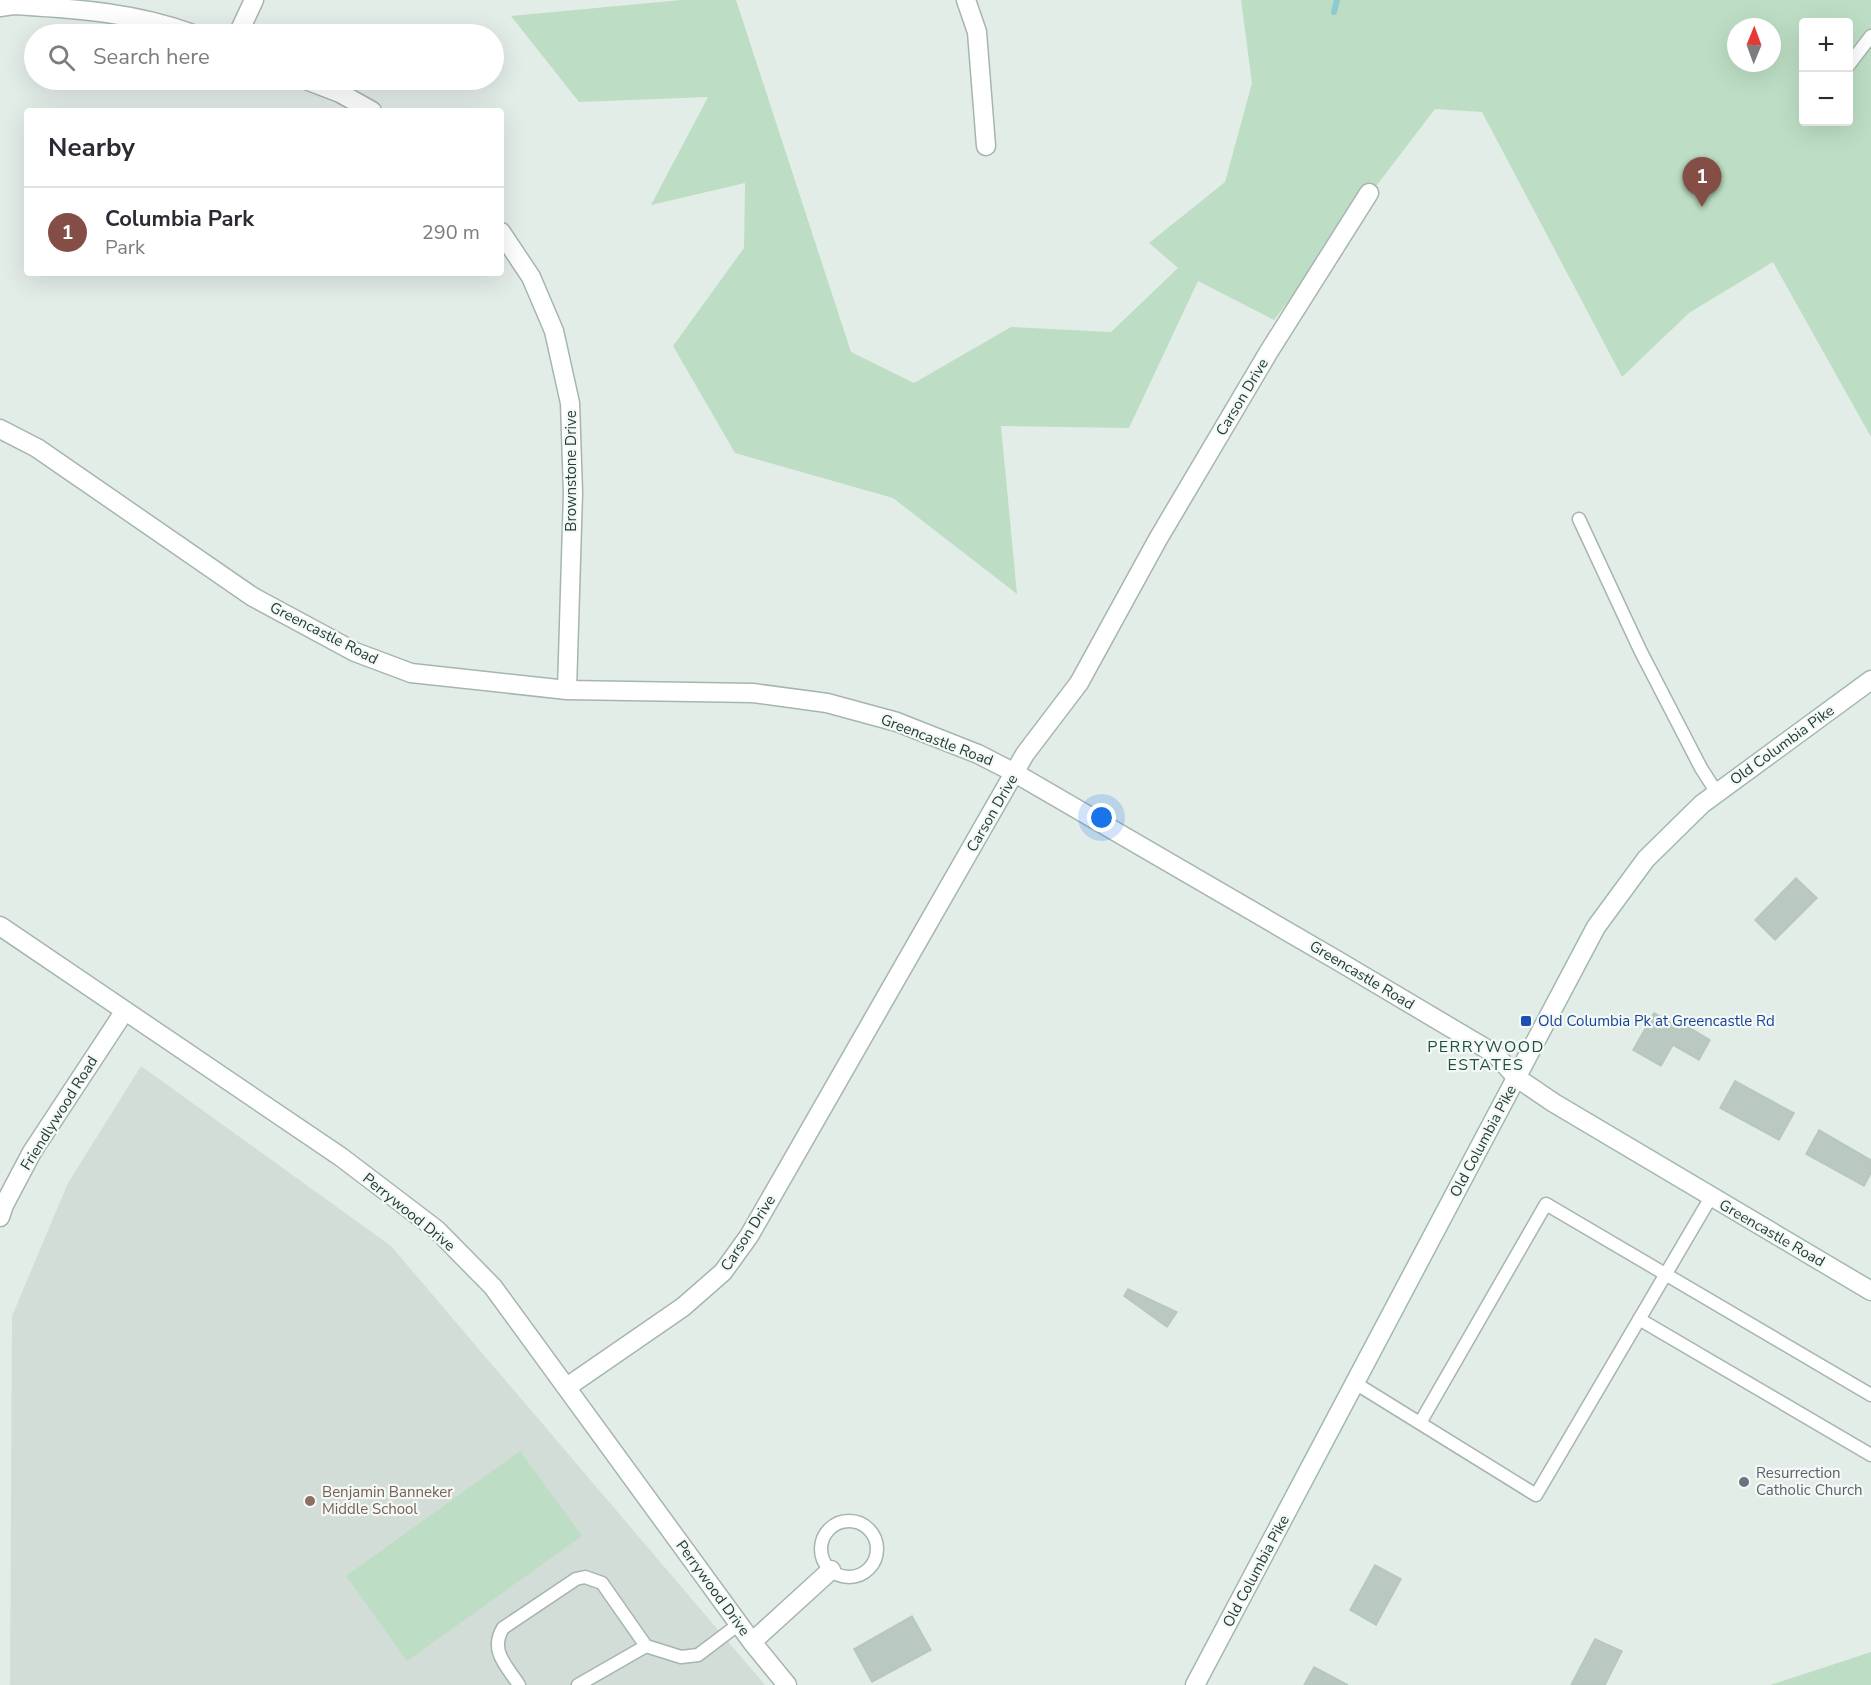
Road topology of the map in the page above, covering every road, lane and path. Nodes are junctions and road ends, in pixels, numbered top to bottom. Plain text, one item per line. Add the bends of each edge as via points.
1 (254, 0) edge
2 (966, 0) edge
3 (0, 7) edge
4 (164, 24) edge
5 (242, 24) edge
6 (1871, 37) edge
7 (1853, 60) edge
8 (332, 90) edge
9 (367, 108) edge
10 (986, 146) dead end
11 (1369, 193) dead end
12 (504, 236) edge
13 (0, 429) edge
14 (1579, 519) dead end
15 (1871, 680) edge
16 (567, 690) junction
17 (1015, 773) junction
18 (1717, 793) junction
19 (0, 926) edge
20 (124, 1012) junction
21 (1517, 1078) junction
22 (1711, 1197) junction
23 (0, 1217) edge
24 (1665, 1275) junction
25 (1871, 1290) edge
26 (1639, 1319) junction
27 (1355, 1383) junction
28 (567, 1387) junction
29 (1871, 1395) edge
30 (1420, 1423) junction
31 (1871, 1455) edge
32 (831, 1570) junction
33 (739, 1624) junction
34 (752, 1642) junction
35 (646, 1646) junction
36 (519, 1685) edge
37 (578, 1685) edge
38 (787, 1685) edge
39 (1196, 1685) edge

1 - 5 street
2 - 10 street via 977,32
3 - 4 street via 93,10
6 - 7 lane
8 - 9 street
11 - 17 street, Carson Drive via 1169,519 1079,683
12 - 16 street, Brownstone Drive via 531,277 554,331 570,403 573,493
13 - 16 street, Greencastle Road via 37,448 253,597 355,652 411,674
14 - 18 lane via 1640,650
15 - 18 street, Old Columbia Pike
16 - 17 street, Greencastle Road via 753,693 827,703 897,722
17 - 21 street, Greencastle Road via 1495,1054
17 - 28 street, Carson Drive via 749,1236 723,1272 683,1307
18 - 21 street, Old Columbia Pike via 1646,859 1596,927
19 - 20 street, Perrywood Drive
20 - 23 street, Friendlywood Road via 32,1152
20 - 28 street, Perrywood Drive via 340,1157 437,1230 493,1287
21 - 22 street, Greencastle Road
21 - 27 street, Old Columbia Pike
22 - 24 lane
22 - 25 street, Greencastle Road
24 - 26 lane
24 - 29 lane
24 - 30 lane via 1546,1204
26 - 30 lane via 1536,1495
26 - 31 lane
27 - 30 lane
27 - 39 street, Old Columbia Pike
28 - 33 street, Perrywood Drive
32 - 32 lane via 825,1564 821,1547 828,1531 843,1522 868,1528 876,1553 867,1570 849,1576
32 - 34 street
33 - 34 street, Perrywood Drive
33 - 35 lane via 698,1655 681,1657
34 - 38 street, Perrywood Drive
35 - 36 lane via 602,1583 585,1577 576,1579 502,1628 496,1638 498,1653
35 - 37 lane

